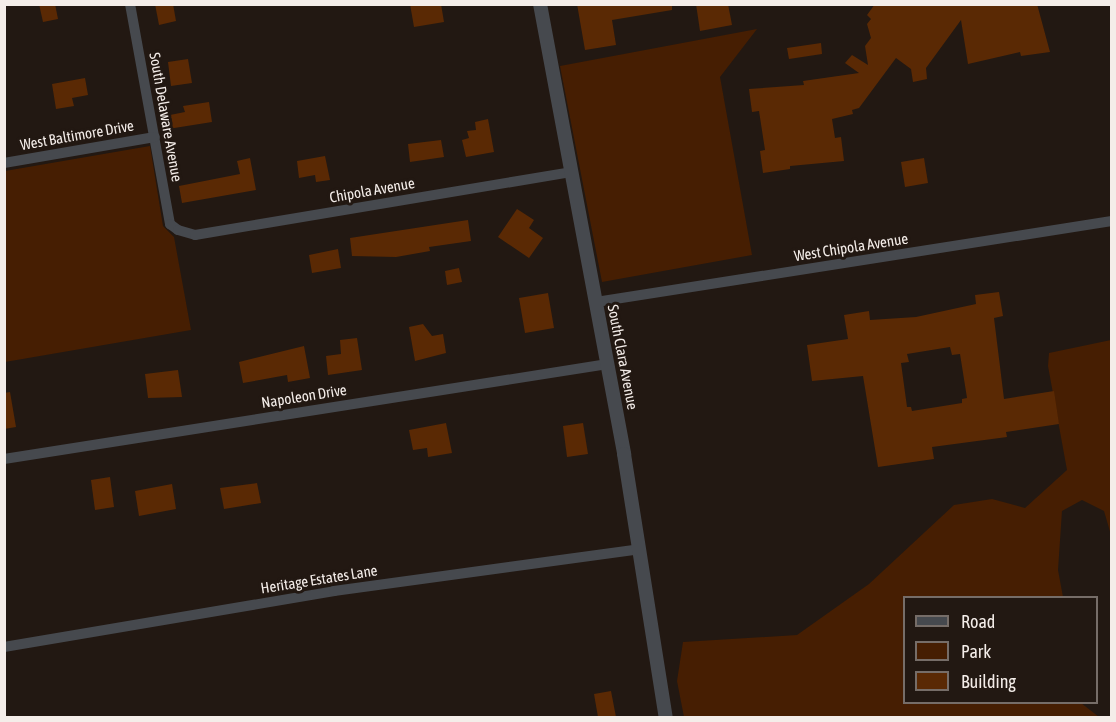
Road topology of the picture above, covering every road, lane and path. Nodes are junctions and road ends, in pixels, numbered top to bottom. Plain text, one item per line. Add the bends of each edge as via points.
1 (130, 4) edge
2 (540, 4) edge
3 (155, 137) junction
4 (4, 163) edge
5 (571, 172) junction
6 (1112, 221) edge
7 (178, 230) joint
8 (596, 302) junction
9 (608, 364) junction
10 (4, 459) edge
11 (639, 549) junction
12 (4, 646) edge
13 (666, 717) edge

1 - 3 street, South Delaware Avenue
2 - 5 street, South Clara Avenue
3 - 4 street, West Baltimore Drive
3 - 7 street, South Delaware Avenue via 170,224
5 - 7 street, Chipola Avenue via 195,235
5 - 8 street, South Clara Avenue
6 - 8 street, West Chipola Avenue
8 - 9 street, South Clara Avenue
9 - 10 street, Napoleon Drive
9 - 11 street, South Clara Avenue
11 - 12 street, Heritage Estates Lane via 334,591
11 - 13 street, South Clara Avenue

